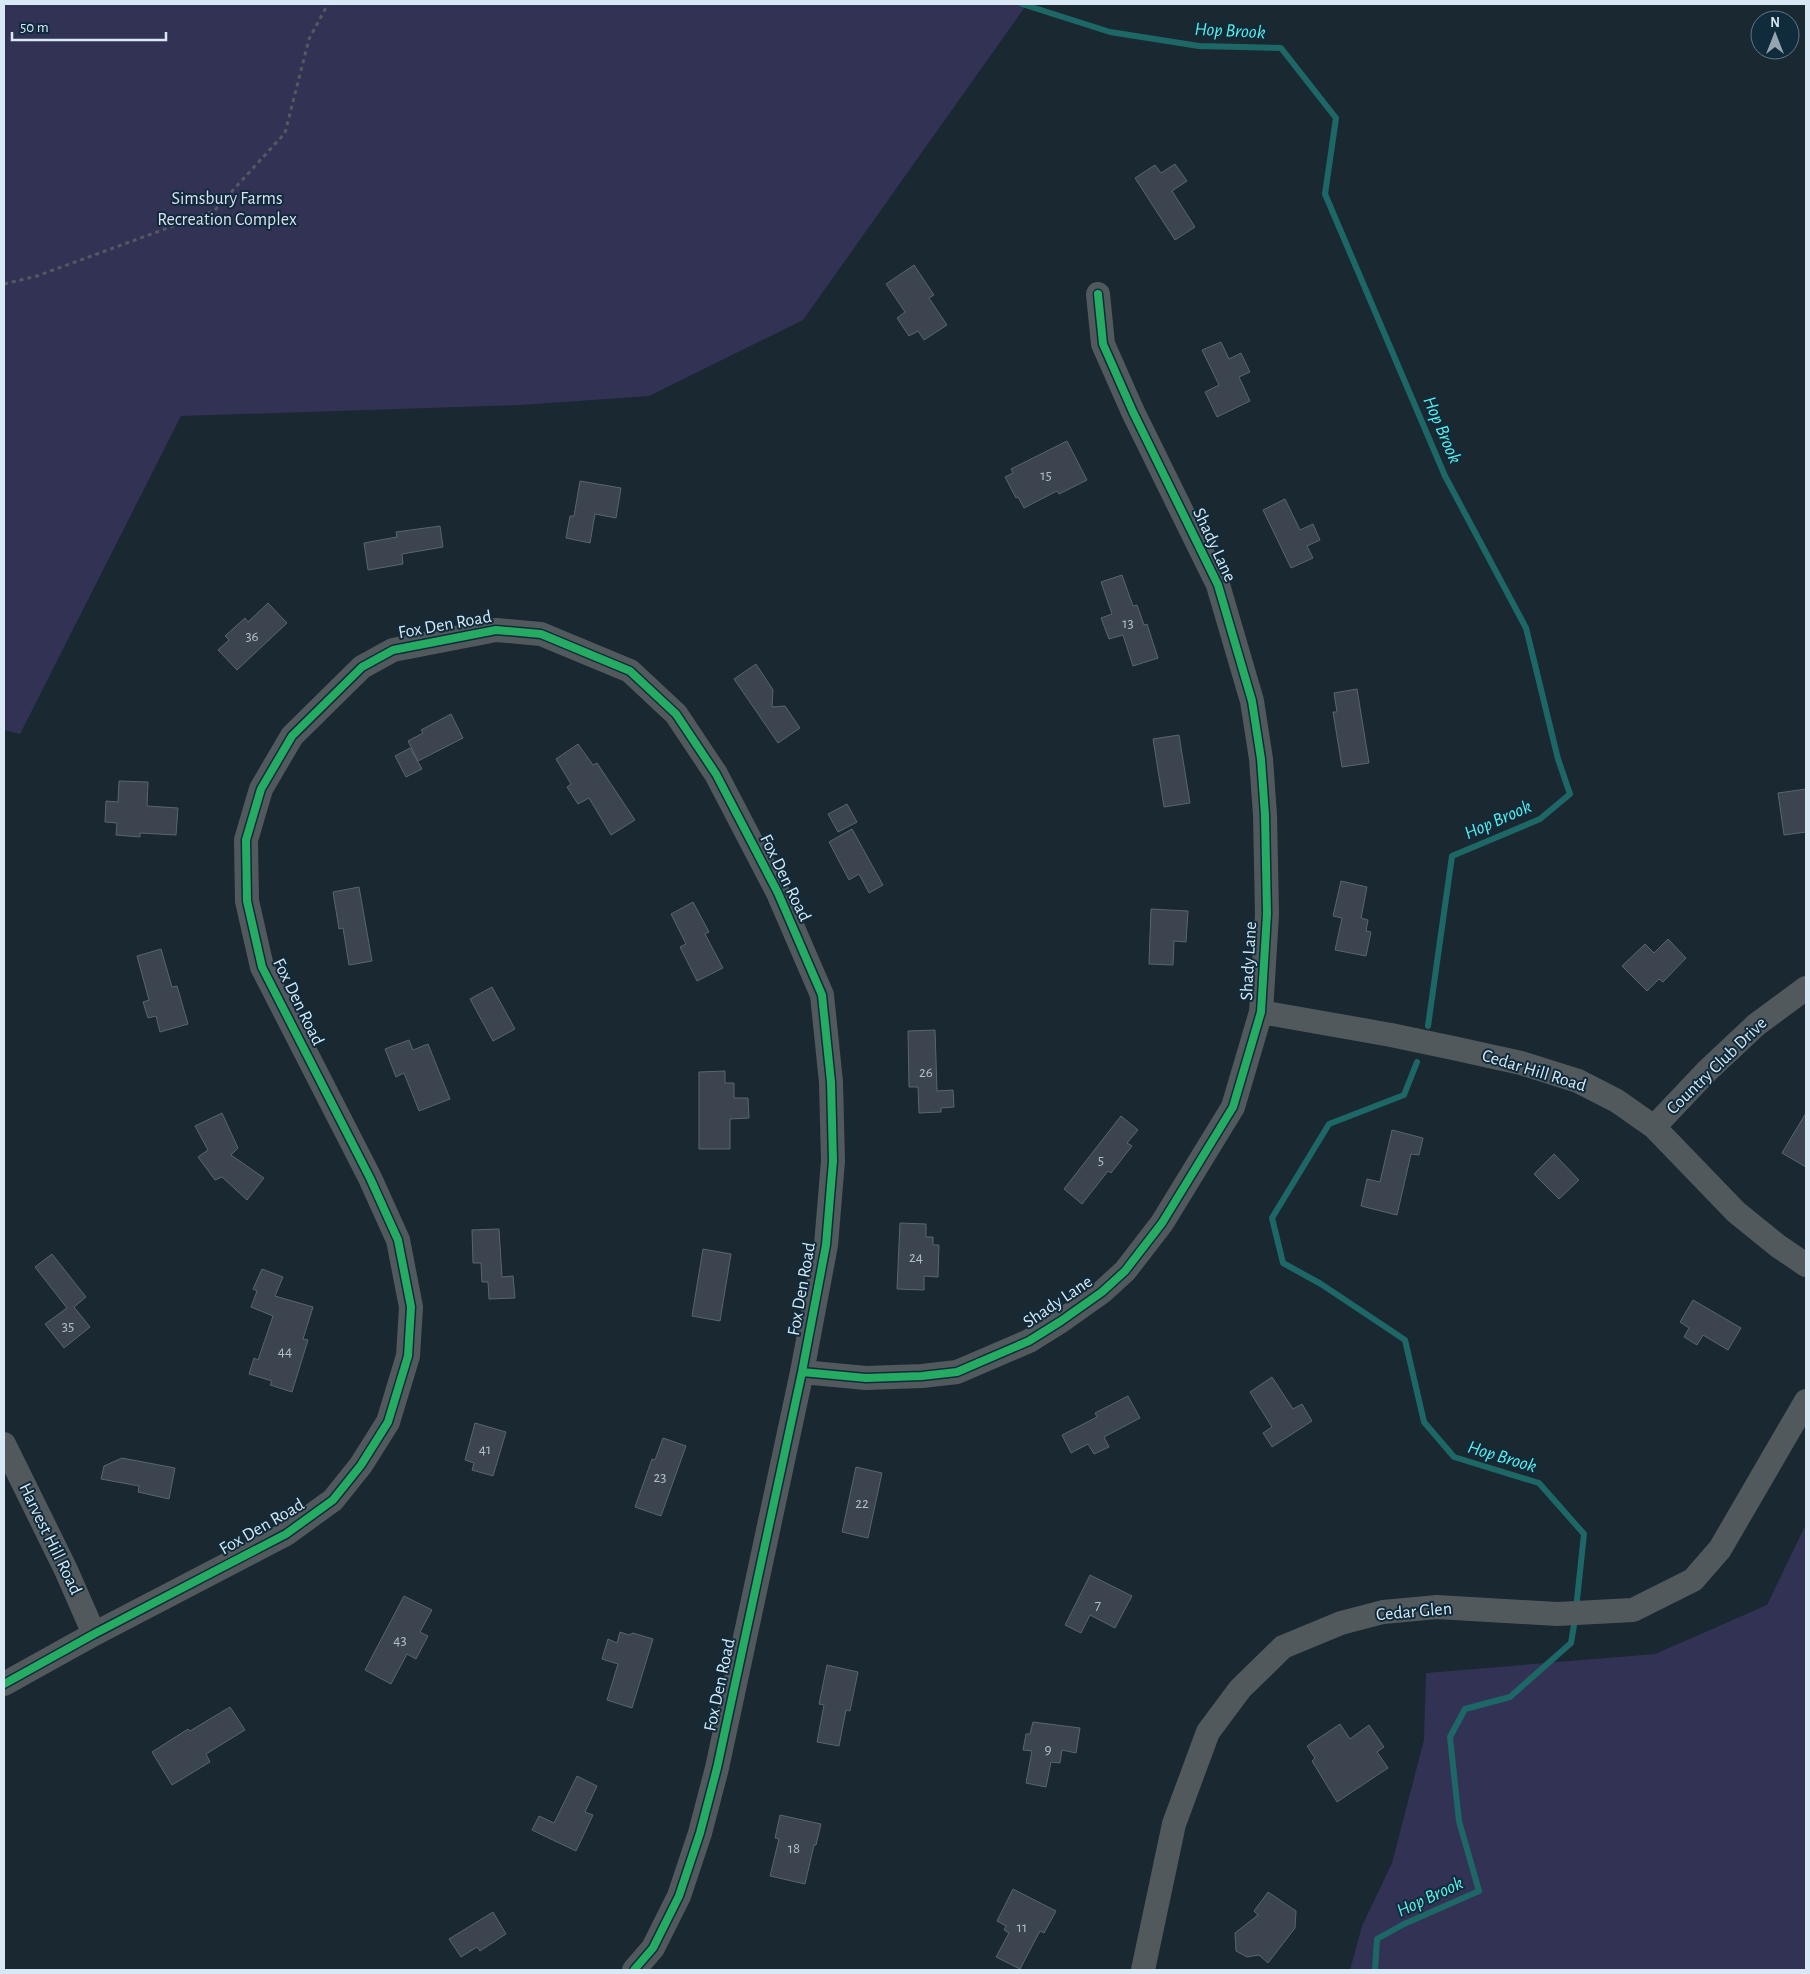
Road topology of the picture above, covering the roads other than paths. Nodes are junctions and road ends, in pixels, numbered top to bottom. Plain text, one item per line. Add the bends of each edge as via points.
1 (1098, 294) dead end
2 (1806, 988) edge
3 (1261, 1012) junction
4 (1654, 1127) junction
5 (1806, 1264) edge
6 (802, 1372) junction
7 (1806, 1401) edge
8 (4, 1444) edge
9 (94, 1634) junction
10 (4, 1684) edge
11 (634, 1970) edge
12 (1142, 1970) edge

1 - 3 street, Shady Lane via 1103,344 1218,585 1252,701 1265,815 1266,914
2 - 4 street, Country Club Drive via 1756,1025
3 - 4 street, Cedar Hill Road via 1522,1063 1578,1081 1617,1101
3 - 6 street, Shady Lane via 1233,1106 1162,1223 1125,1271 1102,1292 1029,1341 957,1372 866,1378
4 - 5 street, Cedar Hill Road via 1736,1212
6 - 9 street, Fox Den Road via 826,1244 832,1161 831,1082 822,995 778,892 716,774 676,714 630,671 541,634 496,630 393,650 362,667 292,736 260,789 246,840 247,901 262,967 370,1178 398,1240 410,1307 408,1356 391,1413 361,1465 333,1500 286,1534
6 - 11 street, Fox Den Road via 717,1768 700,1833 679,1896 653,1948
7 - 12 street, Cedar Glen via 1720,1549 1693,1580 1633,1610 1557,1614 1437,1607 1383,1612 1341,1624 1283,1647 1240,1689 1208,1732 1174,1824
8 - 9 street, Harvest Hill Road
9 - 10 street, Fox Den Road

